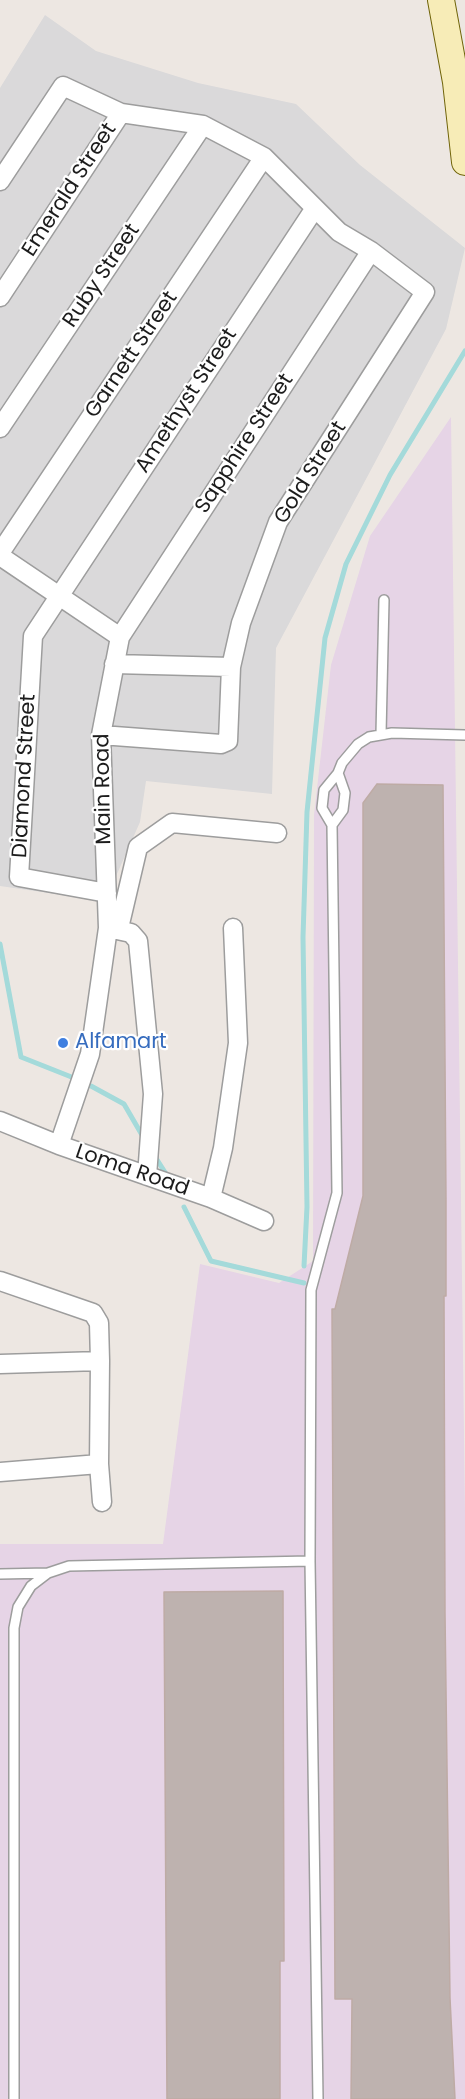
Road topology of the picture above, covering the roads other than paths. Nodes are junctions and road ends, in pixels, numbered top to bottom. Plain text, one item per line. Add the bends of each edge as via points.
1 (441, 0) edge
2 (120, 113) junction
3 (203, 125) junction
4 (264, 157) junction
5 (465, 162) edge
6 (0, 181) edge
7 (315, 208) junction
8 (371, 251) junction
9 (0, 297) edge
10 (0, 428) edge
11 (0, 555) edge
12 (60, 594) junction
13 (384, 600) dead end
14 (120, 637) junction
15 (114, 664) junction
16 (231, 667) junction
17 (381, 734) junction
18 (101, 735) junction
19 (465, 735) edge
20 (338, 773) junction
21 (332, 825) junction
22 (277, 833) dead end
23 (107, 900) junction
24 (114, 928) junction
25 (233, 928) dead end
26 (0, 1121) edge
27 (59, 1146) junction
28 (147, 1176) junction
29 (211, 1198) junction
30 (264, 1221) dead end
31 (0, 1281) edge
32 (100, 1361) junction
33 (0, 1364) edge
34 (99, 1464) junction
35 (0, 1472) edge
36 (102, 1502) dead end
37 (310, 1561) junction
38 (48, 1573) junction
39 (0, 1574) edge
40 (14, 2099) edge
41 (318, 2099) edge

1 - 5 main road
2 - 3 street
2 - 6 street via 63,86
2 - 9 street, Emerald Street
3 - 4 street
3 - 10 street, Ruby Street
4 - 7 street
4 - 11 street, Garnett Street
7 - 8 street via 339,232
7 - 12 street, Amethyst Street
8 - 14 street, Sapphire Street
8 - 16 street, Gold Street via 425,292 278,522 241,623
11 - 12 street
12 - 14 street
12 - 23 street, Diamond Street via 33,636 19,877
13 - 17 lane
14 - 15 street, Main Road
15 - 16 street
15 - 18 street, Main Road
16 - 18 street, Gold Street via 228,741 221,744
17 - 19 lane
17 - 20 lane via 358,744
18 - 23 street, Main Road
20 - 21 lane via 344,802
20 - 21 lane via 324,790 322,808
21 - 37 lane via 337,1193 311,1290
22 - 24 street via 172,823 138,847
23 - 24 street
24 - 27 street via 90,1054
24 - 28 street via 131,933 138,941 153,1095
25 - 29 street via 238,1043 223,1148
26 - 27 street, Loma Road
27 - 28 street, Loma Road
28 - 29 street, Loma Road
29 - 30 street, Loma Road
31 - 32 street via 93,1313 99,1323
32 - 33 street
32 - 34 street
34 - 35 street
34 - 36 street
37 - 38 lane via 94,1563
37 - 41 lane
38 - 39 lane
38 - 40 lane via 31,1586 18,1607 14,1628

